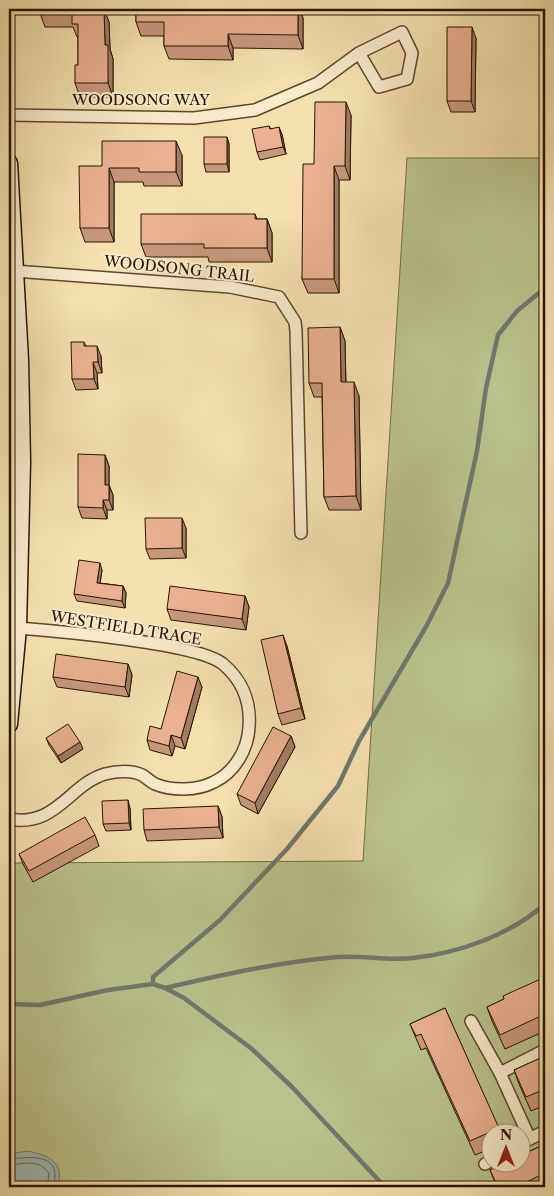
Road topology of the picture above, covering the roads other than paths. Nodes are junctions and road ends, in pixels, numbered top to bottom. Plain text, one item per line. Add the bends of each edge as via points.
1 (359, 53) junction
2 (9, 115) edge
3 (9, 163) edge
4 (10, 210) edge
5 (14, 271) junction
6 (301, 533) dead end
7 (18, 628) junction
8 (9, 724) edge
9 (9, 819) edge
10 (471, 1021) dead end
11 (545, 1050) edge
12 (500, 1073) junction
13 (520, 1124) edge
14 (545, 1131) edge
15 (532, 1138) edge

1 - 1 street, WOODSONG WAY via 402,32 412,53 406,79 379,87
1 - 2 street, WOODSONG WAY via 318,83 256,110 194,118
3 - 4 street
4 - 5 street
5 - 6 street, WOODSONG TRAIL via 230,287 279,297 295,322 296,331
5 - 7 street via 22,462
7 - 8 street
7 - 9 street, WESTFIELD TRACE via 204,653 222,663 236,677 246,695 250,715 249,735 242,754 231,771 214,782 195,788 174,788 155,784 141,774 124,771 104,774 43,816 27,820
10 - 12 street
11 - 12 street
12 - 13 street
14 - 15 street

